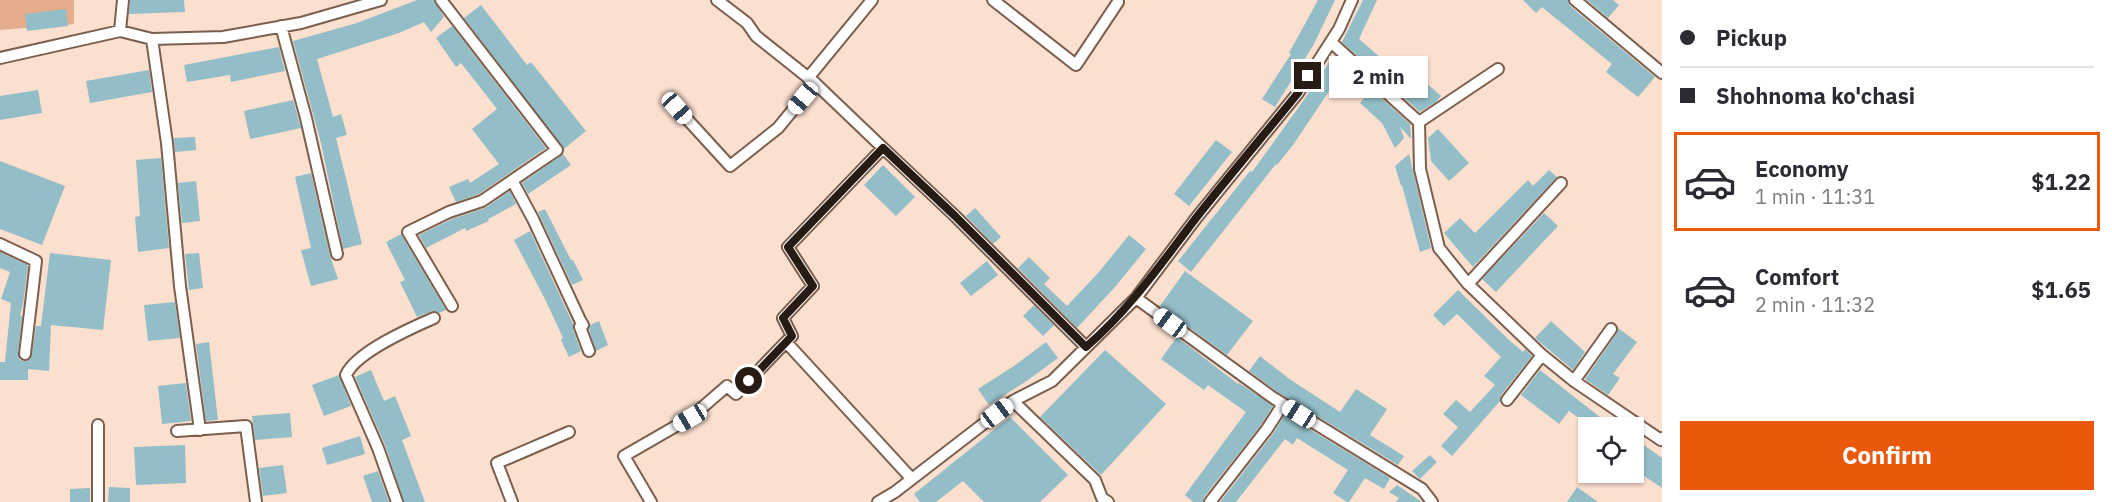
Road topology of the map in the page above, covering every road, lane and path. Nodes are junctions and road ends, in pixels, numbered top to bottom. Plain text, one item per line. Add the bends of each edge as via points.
1 (123, 0) edge
2 (381, 0) edge
3 (441, 0) edge
4 (717, 0) edge
5 (872, 0) edge
6 (993, 0) edge
7 (1352, 0) edge
8 (1575, 0) edge
9 (1118, 2) dead end
10 (281, 26) junction
11 (120, 31) junction
12 (152, 39) junction
13 (1331, 42) junction
14 (0, 58) edge
15 (1498, 69) dead end
16 (1662, 73) edge
17 (812, 80) junction
18 (677, 108) dead end
19 (1419, 122) junction
20 (883, 148) junction
21 (513, 182) junction
22 (1561, 183) dead end
23 (0, 244) edge
24 (337, 254) dead end
25 (1468, 284) junction
26 (1136, 298) junction
27 (452, 306) dead end
28 (434, 318) dead end
29 (1611, 329) dead end
30 (786, 342) junction
31 (1086, 347) junction
32 (589, 351) dead end
33 (25, 354) dead end
34 (1542, 355) junction
35 (1574, 381) junction
36 (1507, 400) dead end
37 (1013, 401) junction
38 (1283, 404) junction
39 (98, 425) dead end
40 (200, 430) junction
41 (177, 431) dead end
42 (569, 432) dead end
43 (1662, 439) edge
44 (911, 478) junction
45 (98, 502) edge
46 (256, 502) edge
47 (397, 502) edge
48 (512, 502) edge
49 (651, 502) edge
50 (878, 502) edge
51 (1108, 502) edge
52 (1210, 502) edge
53 (1432, 502) edge

1 - 11 street
2 - 10 street
3 - 21 street via 557,150
4 - 17 street
5 - 17 street
6 - 9 street via 1076,64
7 - 13 street
8 - 16 street
10 - 12 street via 223,37
10 - 24 street
11 - 12 street
11 - 14 street
12 - 40 street
13 - 19 street
13 - 26 street via 1298,93
15 - 19 street
17 - 18 street via 778,128 730,166
17 - 20 street
19 - 25 street via 1420,169 1439,248
20 - 30 street via 788,247 813,286 783,318 792,336
20 - 31 street
21 - 27 street via 482,201 408,232
21 - 32 street via 583,325 580,327
22 - 25 street
23 - 33 street via 36,261
25 - 34 street
26 - 31 street
26 - 38 street
28 - 47 street via 387,340 350,367 346,375
29 - 35 street
30 - 44 street
30 - 49 street via 736,394 728,386 690,418 624,456
31 - 37 street via 1052,381
34 - 35 street
34 - 36 street
35 - 43 street
37 - 44 street
37 - 51 street via 1095,480 1102,498
38 - 52 street
38 - 53 street via 1422,489
39 - 45 street
40 - 41 street
40 - 46 street via 246,426
42 - 48 street via 497,463
44 - 50 street

